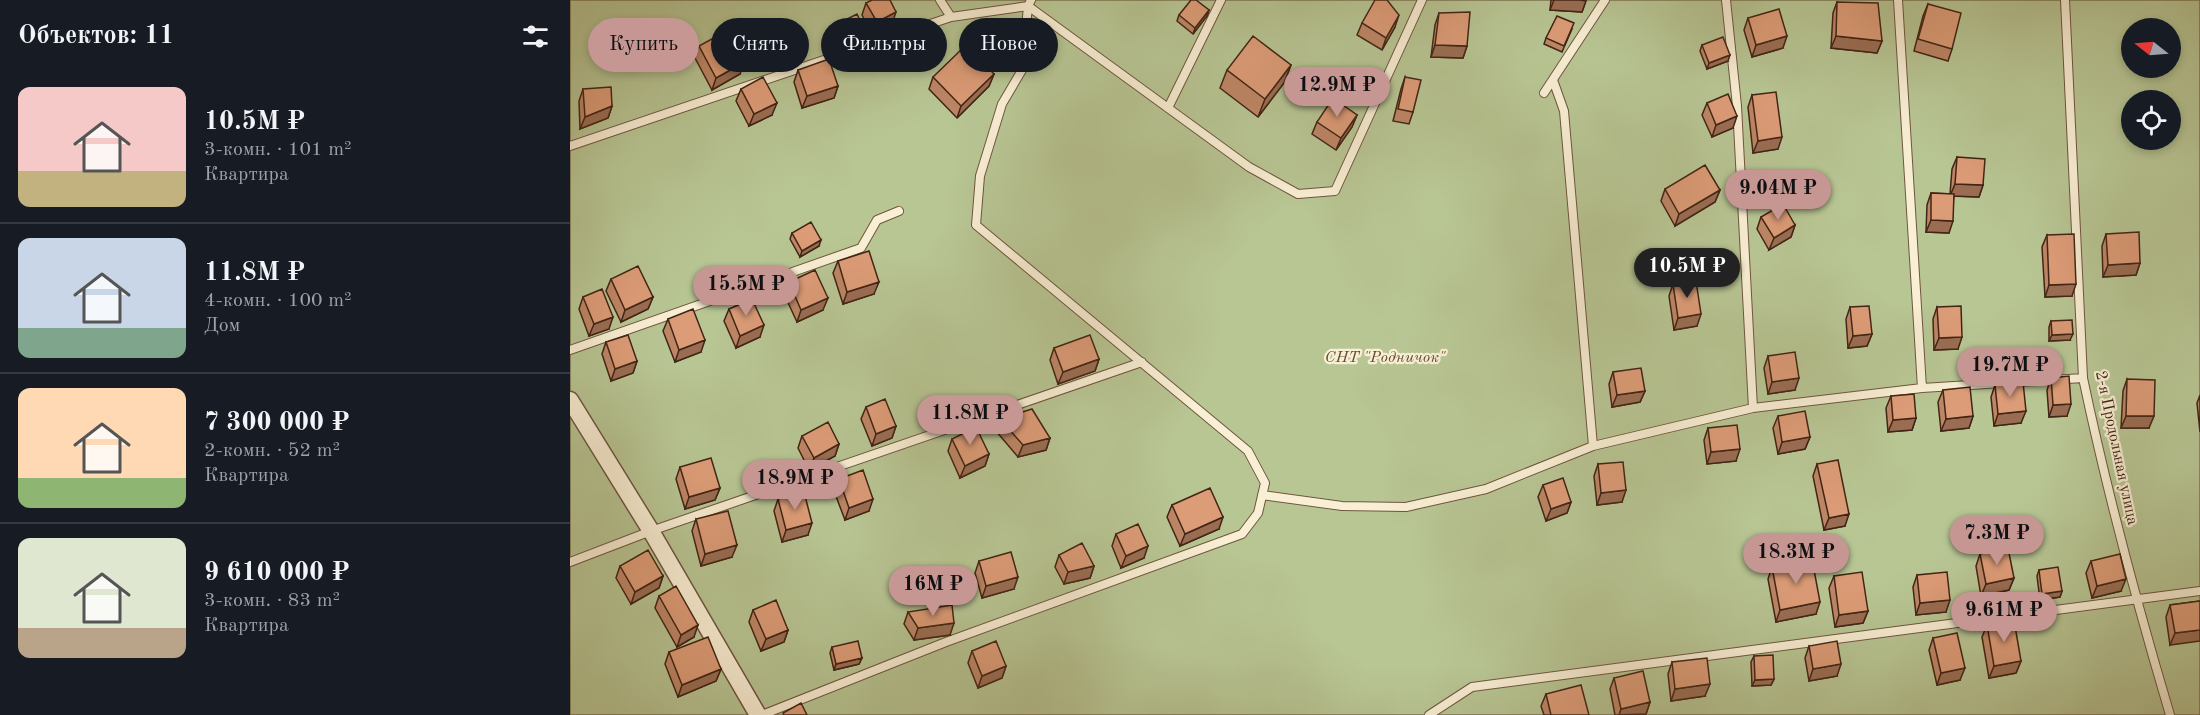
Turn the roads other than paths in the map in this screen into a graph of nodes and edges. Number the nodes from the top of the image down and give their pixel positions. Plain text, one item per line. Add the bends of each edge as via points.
1 (940, 0) edge
2 (1221, 0) edge
3 (1422, 0) edge
4 (1605, 0) edge
5 (1726, 0) edge
6 (1898, 0) edge
7 (2065, 0) edge
8 (1030, 3) edge
9 (951, 16) junction
10 (1552, 80) junction
11 (1544, 93) dead end
12 (1168, 108) junction
13 (570, 146) edge
14 (899, 211) dead end
15 (570, 350) edge
16 (1142, 362) junction
17 (2083, 378) junction
18 (1922, 388) junction
19 (570, 400) edge
20 (1753, 408) junction
21 (1593, 446) junction
22 (1262, 495) junction
23 (651, 531) junction
24 (570, 562) edge
25 (2200, 591) edge
26 (2135, 599) junction
27 (760, 715) edge
28 (1429, 715) edge
29 (2170, 715) edge

1 - 9 lane
2 - 12 lane
3 - 12 lane via 1335,191 1298,194 1249,167
4 - 10 lane
5 - 20 lane via 1737,106
6 - 18 lane
7 - 17 lane, 2-я Продольная улица
8 - 9 lane
8 - 12 lane
8 - 16 lane via 1022,70 1002,104 980,176 976,225
9 - 13 lane
10 - 11 lane
10 - 21 lane via 1564,111
14 - 15 lane via 877,220 861,248
16 - 22 lane via 1248,451 1265,483
16 - 23 lane
17 - 18 lane
17 - 26 lane, 2-я Продольная улица
18 - 20 lane
19 - 23 street
20 - 21 lane
21 - 22 lane via 1486,489 1406,507 1342,506
22 - 27 lane via 1258,513 1242,534
23 - 24 lane
23 - 27 street
25 - 26 lane
26 - 28 lane via 1472,687
26 - 29 lane, 2-я Продольная улица

